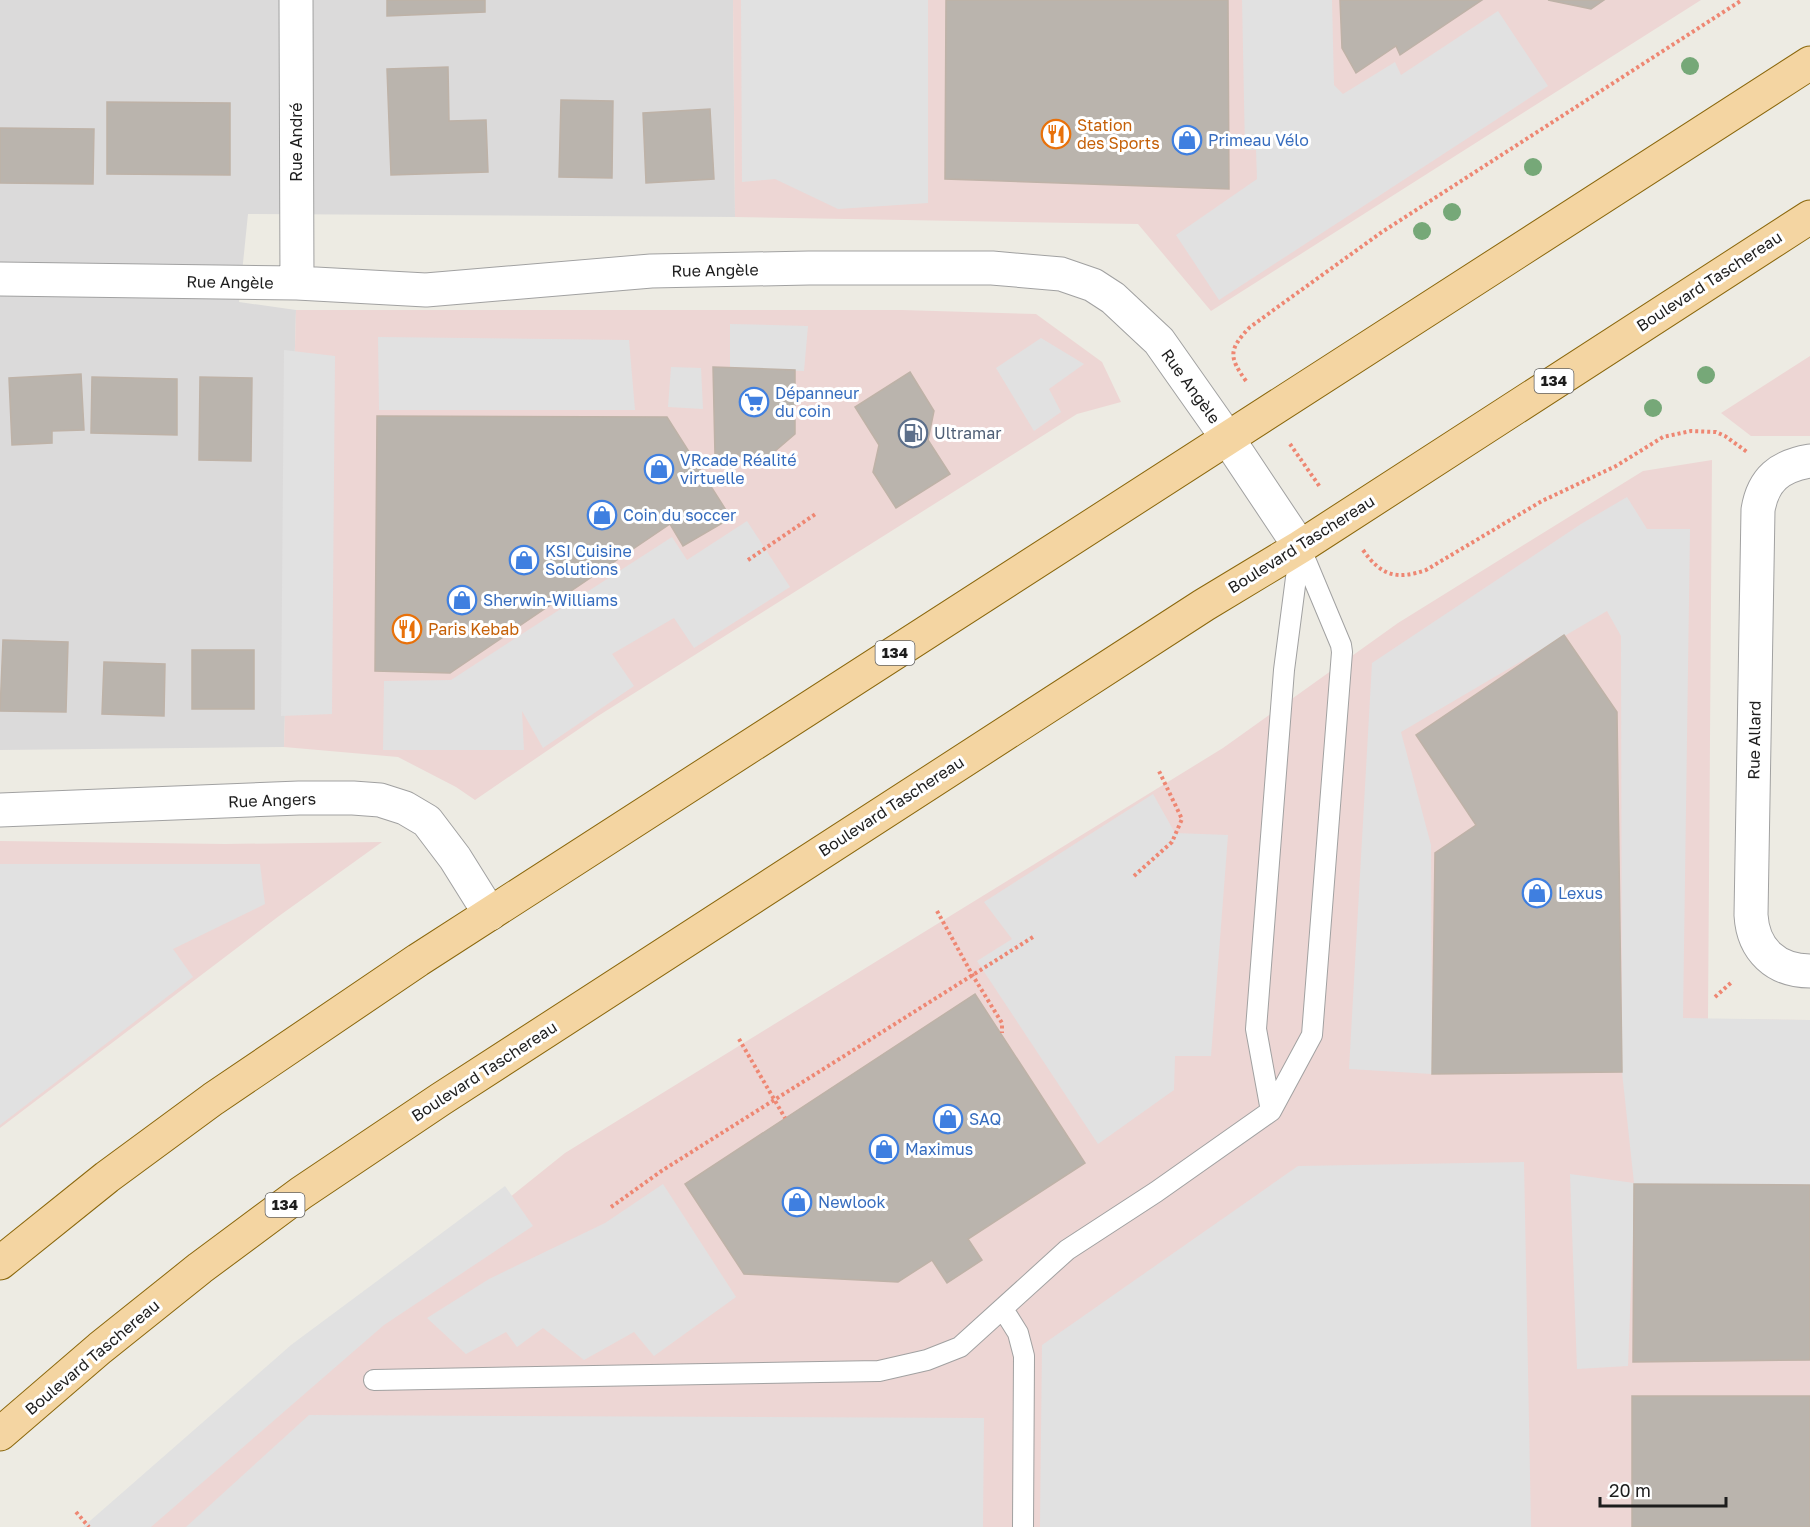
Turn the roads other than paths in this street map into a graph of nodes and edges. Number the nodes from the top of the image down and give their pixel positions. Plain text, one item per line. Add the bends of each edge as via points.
1 (296, 0) edge
2 (1810, 63) edge
3 (1810, 217) edge
4 (0, 279) edge
5 (297, 283) junction
6 (1228, 439) junction
7 (1810, 461) edge
8 (1300, 547) junction
9 (0, 810) edge
10 (490, 914) junction
11 (1810, 972) edge
12 (1271, 1111) junction
13 (0, 1263) edge
14 (1002, 1309) junction
15 (374, 1380) dead end
16 (0, 1434) edge
17 (1023, 1527) edge

1 - 5 street, Rue André
2 - 6 main road, 134
3 - 8 main road, Boulevard Taschereau / 134
4 - 5 street, Rue Angèle
5 - 6 street, Rue Angèle via 426,290 651,272 992,268 1049,272 1093,285 1124,306 1170,355
6 - 8 street, Rue Angèle
6 - 10 main road, 134
7 - 11 street, Rue Allard via 1789,466 1773,477 1762,492 1758,518 1751,926 1760,947 1775,962
8 - 12 lane via 1284,670 1256,1029
8 - 12 lane via 1341,652 1311,1035
8 - 16 main road, Boulevard Taschereau / 134 via 830,846 328,1175 191,1275
9 - 10 street, Rue Angers via 299,798 380,800 405,808 427,822
10 - 13 main road, 134 via 213,1099
12 - 14 lane via 1066,1250
14 - 15 lane via 960,1347 927,1360 879,1371
14 - 17 lane via 1018,1333 1024,1356

